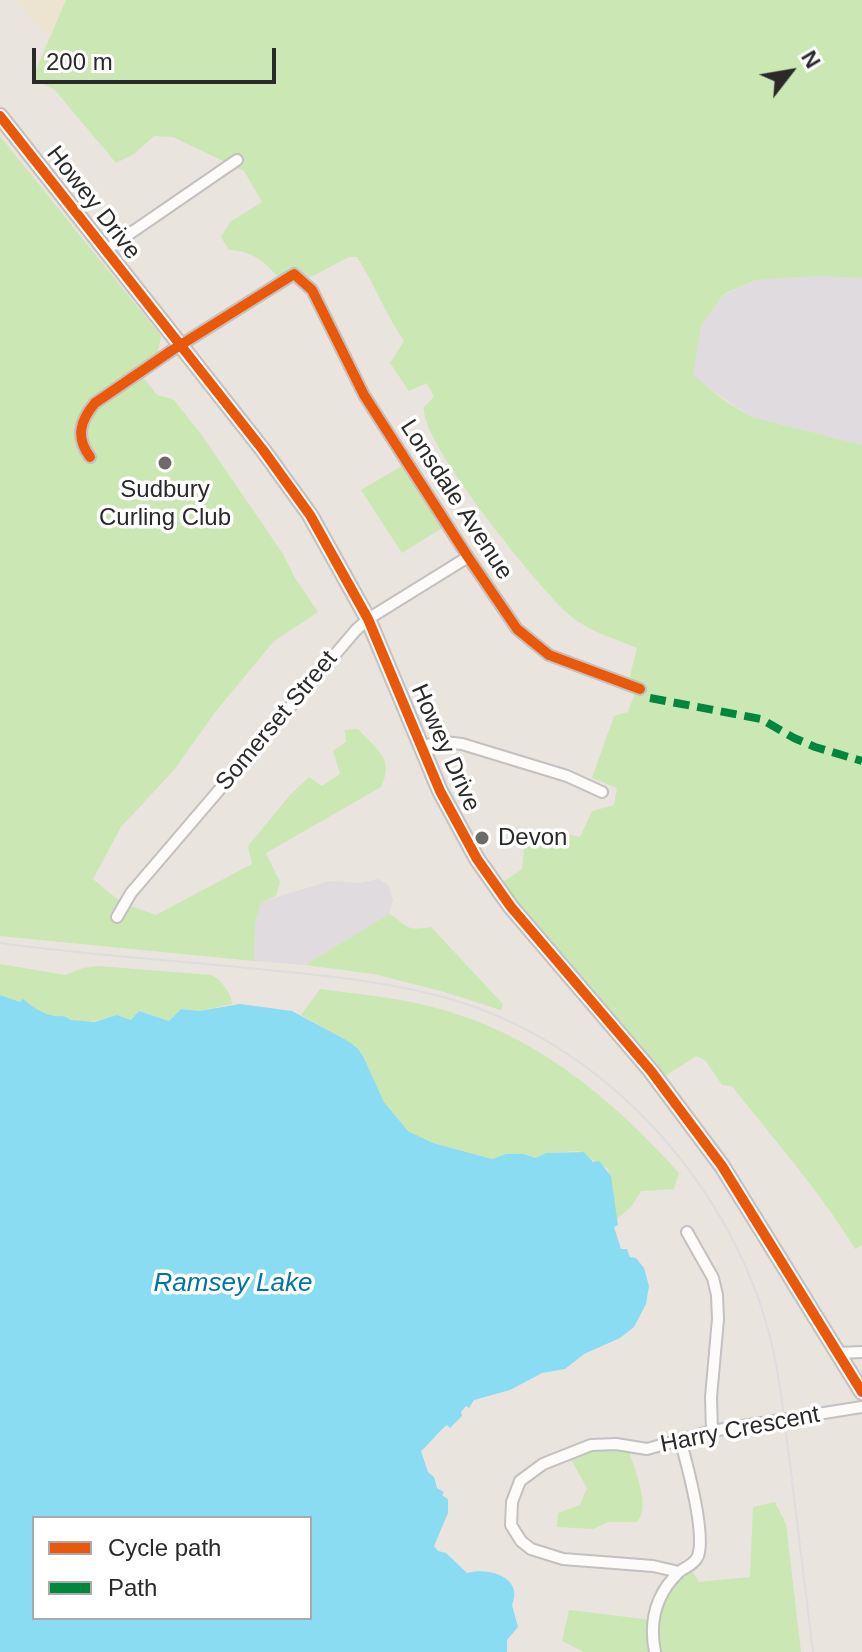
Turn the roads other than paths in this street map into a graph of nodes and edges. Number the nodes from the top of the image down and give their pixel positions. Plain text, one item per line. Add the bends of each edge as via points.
1 (0, 116) edge
2 (237, 160) dead end
3 (106, 250) junction
4 (181, 345) junction
5 (90, 457) dead end
6 (468, 557) junction
7 (368, 619) junction
8 (640, 689) dead end
9 (421, 746) junction
10 (602, 792) dead end
11 (117, 917) dead end
12 (687, 1232) dead end
13 (862, 1352) edge
14 (838, 1353) junction
15 (862, 1392) edge
16 (862, 1407) edge
17 (712, 1431) junction
18 (680, 1439) junction
19 (679, 1572) junction
20 (655, 1652) edge

1 - 3 main road, Howey Drive
2 - 3 street
3 - 4 main road, Howey Drive
4 - 5 street via 86,414 79,435
4 - 6 street, Lonsdale Avenue via 294,274 312,290 364,395
4 - 7 main road, Howey Drive via 310,515
6 - 7 street, Somerset Street
6 - 8 street, Lonsdale Avenue via 533,644 569,664
7 - 9 main road, Howey Drive
7 - 11 street, Somerset Street via 131,893
9 - 10 street via 462,744
9 - 14 main road, Howey Drive via 448,808 486,873 714,1155
12 - 17 street via 717,1295
13 - 14 street
14 - 15 main road, Howey Drive
16 - 17 street, Harry Crescent
17 - 18 street, Harry Crescent
18 - 19 street via 698,1520 699,1551
18 - 19 street, Harry Crescent via 647,1449 599,1443 568,1453 520,1481 511,1514 515,1534 542,1554
19 - 20 street via 654,1608

